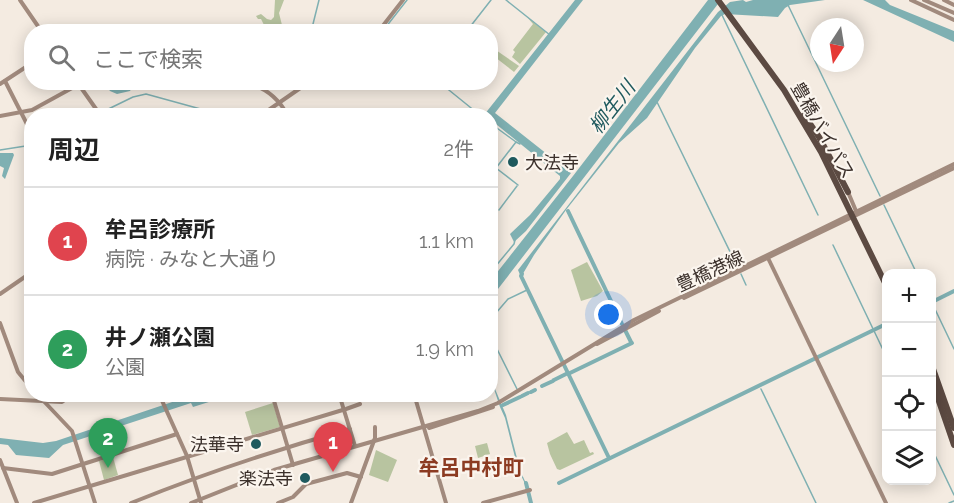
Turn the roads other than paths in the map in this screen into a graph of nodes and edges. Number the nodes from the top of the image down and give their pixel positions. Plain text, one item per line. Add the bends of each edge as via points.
1 (20, 0) edge
2 (403, 0) edge
3 (720, 0) edge
4 (911, 0) edge
5 (924, 0) edge
6 (944, 0) edge
7 (954, 4) edge
8 (954, 13) edge
9 (954, 20) edge
10 (36, 24) edge
11 (384, 24) edge
12 (24, 68) edge
13 (5, 81) junction
14 (0, 84) edge
15 (68, 90) edge
16 (84, 90) edge
17 (264, 90) edge
18 (297, 90) edge
19 (280, 102) junction
20 (36, 108) edge
21 (96, 108) edge
22 (271, 108) edge
23 (283, 108) edge
24 (24, 112) edge
25 (20, 113) junction
26 (804, 115) junction
27 (0, 116) edge
28 (24, 120) edge
29 (804, 123) junction
30 (954, 166) edge
31 (835, 175) junction
32 (848, 192) joint
33 (844, 202) joint
34 (857, 213) junction
35 (850, 216) junction
36 (866, 246) dead end
37 (768, 258) junction
38 (882, 270) edge
39 (882, 277) edge
40 (24, 278) edge
41 (0, 294) edge
42 (0, 323) edge
43 (564, 364) junction
44 (933, 377) edge
45 (936, 377) edge
46 (24, 379) edge
47 (936, 391) edge
48 (936, 396) edge
49 (0, 399) edge
50 (24, 401) edge
51 (43, 402) joint
52 (62, 402) edge
53 (163, 402) edge
54 (274, 402) edge
55 (342, 402) edge
56 (416, 402) edge
57 (360, 404) dead end
58 (344, 410) junction
59 (945, 415) junction
60 (375, 427) dead end
61 (282, 428) junction
62 (424, 428) junction
63 (954, 428) edge
64 (350, 429) junction
65 (954, 433) edge
66 (177, 434) junction
67 (374, 442) junction
68 (288, 446) junction
69 (355, 446) junction
70 (954, 446) edge
71 (187, 456) junction
72 (0, 460) edge
73 (83, 465) junction
74 (293, 465) junction
75 (2, 467) edge
76 (425, 470) dead end
77 (437, 471) junction
78 (361, 477) junction
79 (2, 478) edge
80 (194, 478) junction
81 (90, 486) junction
82 (528, 490) dead end
83 (199, 502) edge
84 (16, 503) edge
85 (34, 503) edge
86 (95, 503) edge
87 (131, 503) edge
88 (191, 503) edge
89 (278, 503) edge
90 (351, 503) edge
91 (446, 503) edge
92 (483, 503) edge
93 (886, 503) edge

1 - 10 street
2 - 11 street
3 - 26 highway, 豊橋バイパス, bridge
3 - 29 highway, 豊橋バイパス, bridge
4 - 9 street
5 - 8 street
6 - 7 street
12 - 13 street
13 - 14 street
13 - 25 street
15 - 20 street
16 - 21 street
17 - 19 street
18 - 19 street
19 - 22 street
19 - 23 street
24 - 25 street
25 - 27 street
25 - 28 street
26 - 31 highway via 819,137
26 - 38 highway, 豊橋バイパス, bridge
29 - 31 highway, bridge
29 - 39 highway, 豊橋バイパス, bridge
30 - 34 street, 豊橋港線
31 - 32 highway
31 - 33 highway
32 - 34 street
33 - 35 street
34 - 35 street, 豊橋港線
35 - 36 street
35 - 37 street, 豊橋港線
35 - 43 street, 豊橋港線 via 634,320
37 - 43 street, 豊橋港線 via 628,326
37 - 93 street
40 - 41 street
42 - 46 street
43 - 62 street, 豊橋港線 via 482,412
44 - 65 highway
45 - 63 highway
47 - 59 highway
48 - 59 highway
49 - 50 street
51 - 52 street
51 - 73 street via 73,433
53 - 66 street
54 - 61 street
55 - 58 street
56 - 62 street
57 - 58 street
58 - 61 street
58 - 64 street
59 - 70 highway
60 - 67 street
61 - 68 street
61 - 71 street
62 - 67 street, 豊橋港線
62 - 77 street
64 - 68 street
64 - 69 street
66 - 71 street
66 - 73 street
67 - 69 street
67 - 74 street
67 - 78 street
68 - 74 street
68 - 80 street
69 - 74 street
71 - 80 street
71 - 81 street
72 - 75 street
73 - 75 street via 52,474
73 - 81 street
74 - 83 street
75 - 79 street
75 - 84 street
76 - 77 street
77 - 91 street
78 - 89 street via 347,473 306,484 293,497
78 - 90 street
79 - 84 street
80 - 83 street
80 - 87 street
81 - 85 street
81 - 86 street
82 - 92 street
83 - 88 street

